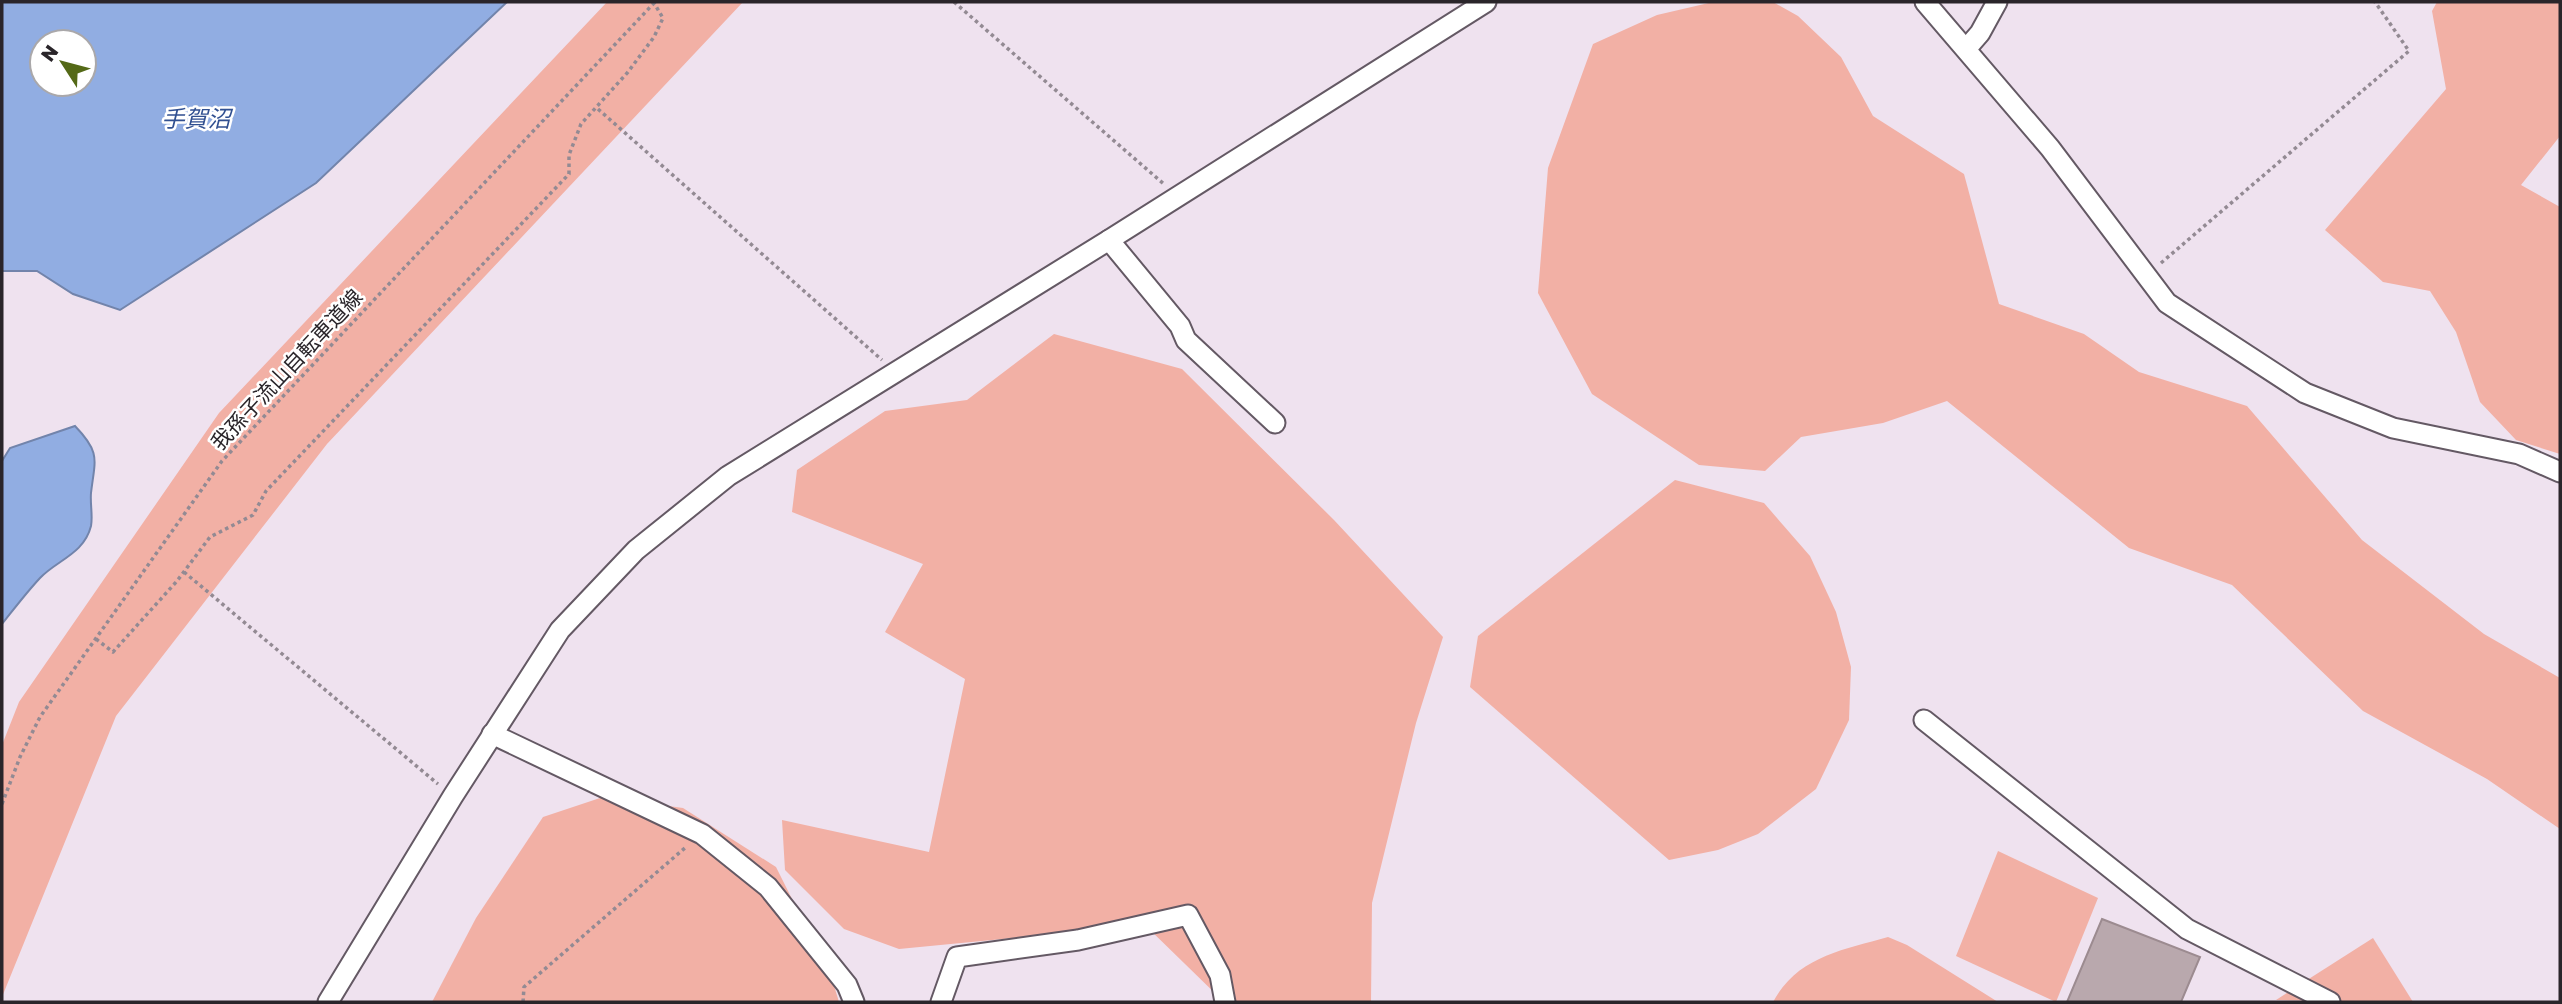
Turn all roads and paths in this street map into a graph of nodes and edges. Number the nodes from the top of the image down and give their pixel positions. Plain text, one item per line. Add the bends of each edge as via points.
1 (954, 2) edge
2 (1486, 2) edge
3 (1925, 2) edge
4 (1997, 2) edge
5 (2375, 2) edge
6 (654, 3) edge
7 (1967, 48) junction
8 (598, 109) junction
9 (1177, 195) junction
10 (1109, 240) junction
11 (2146, 276) junction
12 (894, 371) junction
13 (1275, 423) dead end
14 (2560, 472) edge
15 (184, 572) junction
16 (95, 639) junction
17 (1924, 720) dead end
18 (492, 734) junction
19 (453, 796) junction
20 (2, 804) edge
21 (702, 834) junction
22 (328, 1002) edge
23 (523, 1002) edge
24 (854, 1002) edge
25 (941, 1002) edge
26 (1225, 1002) edge
27 (2330, 1002) edge

1 - 9 path
2 - 9 street
3 - 7 street
4 - 7 street
5 - 11 path via 2409,51
6 - 8 path via 663,18 654,37
6 - 16 path, 我孫子流山自転車道線 via 222,461
7 - 11 street via 2050,148
8 - 12 path
8 - 15 path via 577,132 569,155 569,174 266,491 253,515 210,537
9 - 10 street
10 - 12 street
10 - 13 street via 1180,326 1186,340
11 - 14 street via 2167,303 2305,393 2393,428 2519,454
12 - 18 street via 728,476 636,550 561,630
15 - 16 path via 113,652
15 - 19 path
16 - 20 path, 我孫子流山自転車道線 via 40,718
17 - 27 street via 2187,929
18 - 19 street
18 - 21 street
19 - 22 street
21 - 23 path via 524,987
21 - 24 street via 768,887 847,985
25 - 26 street via 957,957 1078,940 1188,915 1220,975

